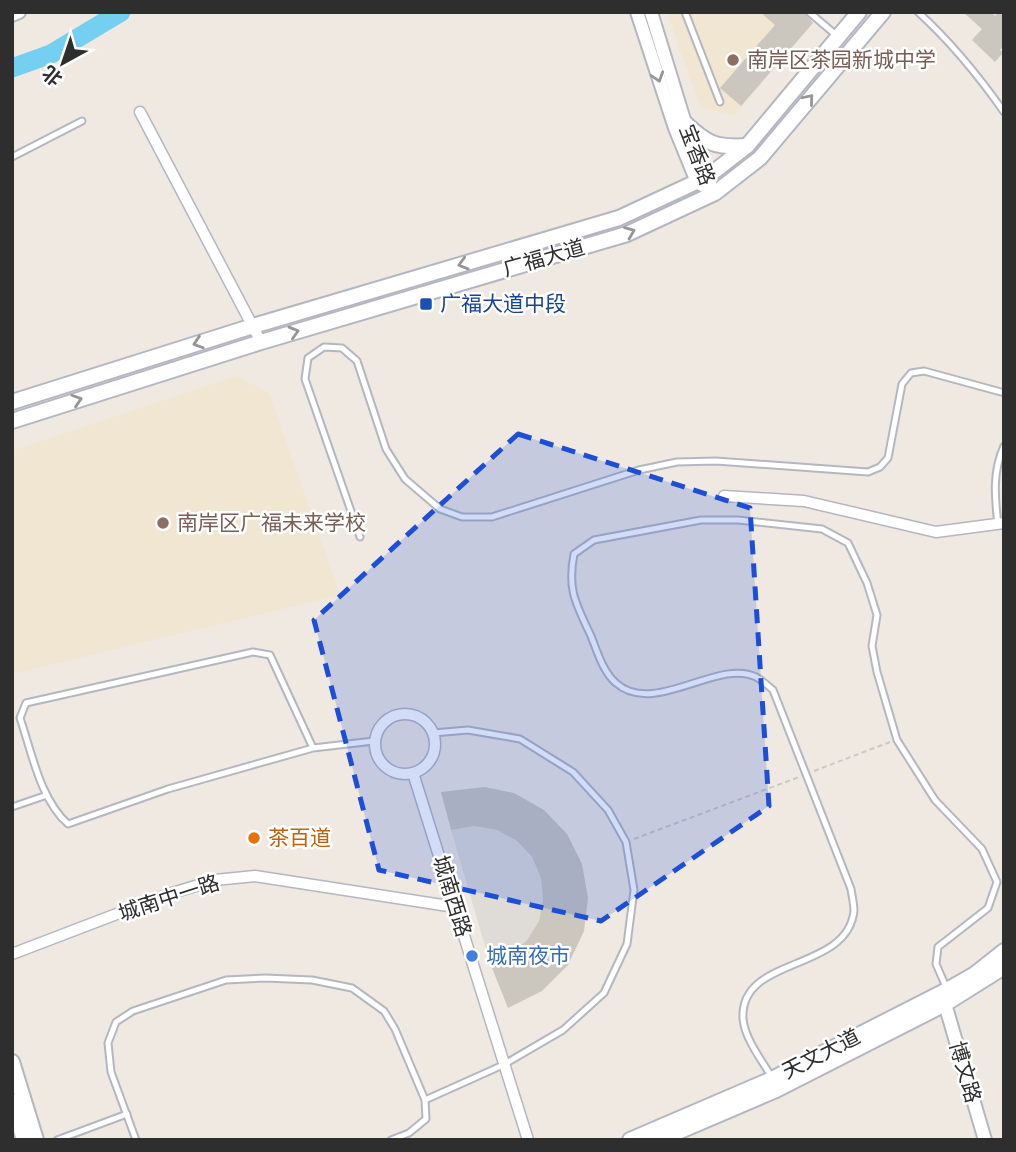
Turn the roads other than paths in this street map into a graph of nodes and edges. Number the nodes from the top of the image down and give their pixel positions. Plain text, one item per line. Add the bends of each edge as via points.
1 (19, 12) edge
2 (637, 12) edge
3 (651, 12) edge
4 (685, 12) edge
5 (809, 12) edge
6 (859, 12) edge
7 (883, 12) edge
8 (918, 12) edge
9 (12, 15) edge
10 (838, 38) junction
11 (720, 102) dead end
12 (140, 112) dead end
13 (1004, 112) edge
14 (82, 121) dead end
15 (685, 123) junction
16 (747, 146) junction
17 (12, 157) edge
18 (702, 179) junction
19 (715, 193) junction
20 (253, 326) junction
21 (261, 342) junction
22 (1002, 392) dead end
23 (12, 402) edge
24 (12, 421) edge
25 (1004, 446) edge
26 (724, 496) dead end
27 (1001, 524) edge
28 (360, 537) dead end
29 (433, 733) junction
30 (374, 741) junction
31 (313, 748) junction
32 (413, 773) junction
33 (47, 795) junction
34 (12, 807) edge
35 (455, 907) junction
36 (1004, 951) edge
37 (12, 954) edge
38 (1004, 967) edge
39 (946, 997) junction
40 (12, 1062) edge
41 (503, 1065) junction
42 (772, 1079) junction
43 (425, 1100) junction
44 (12, 1101) edge
45 (127, 1114) junction
46 (24, 1140) edge
47 (36, 1140) edge
48 (57, 1140) edge
49 (136, 1140) edge
50 (391, 1140) edge
51 (528, 1140) edge
52 (630, 1140) edge
53 (659, 1140) edge
54 (985, 1140) edge

1 - 9 street
2 -> 18 street, 宝香路 via 675,128
3 - 15 street, 宝香路
4 - 11 lane
5 - 10 lane
6 - 10 main road, 广福大道
19 -> 7 main road, 广福大道 via 760,158
8 - 13 lane via 977,73
10 - 16 main road, 广福大道
12 - 20 street
14 - 17 lane
15 - 16 main road via 712,145
15 - 18 street, 宝香路
16 - 18 main road, 广福大道
18 - 19 street, 宝香路
18 -> 20 main road, 广福大道 via 620,218
21 -> 19 main road, 广福大道 via 627,234
20 - 21 street
20 -> 23 main road, 广福大道
24 -> 21 main road, 广福大道
22 - 28 lane via 924,370 911,373 902,384 888,458 867,472 677,462 492,517 462,517 440,509 405,479 386,449 357,361 342,348 324,346 308,358 305,379
25 - 27 lane via 994,488
26 - 27 street via 804,501 936,532
29 - 30 street via 420,717 400,713 382,723
29 - 32 street via 434,753
29 - 41 lane via 468,730 520,739 573,772 608,810 626,842 635,890 627,944 604,993 563,1030
30 - 31 lane
30 - 32 street via 385,768
31 - 33 lane via 168,789 68,824
31 - 33 lane via 270,655 253,652 26,703 20,718
32 - 35 street, 城南西路
33 - 34 lane
35 - 37 street, 城南中一路 via 255,876 215,880
35 - 41 street, 城南西路
36 - 39 main road, 天文大道
38 - 39 main road, 天文大道
39 - 42 main road, 天文大道
39 - 42 lane via 936,964 938,947 988,908 997,882 982,849 935,800 898,740 877,672 873,646 877,615 848,543 822,529 738,520 701,520 594,540 574,554 570,575 573,597 616,683 637,694 661,692 732,673 755,676 773,690 851,889 854,911 845,933 826,950 760,980 746,996 743,1020
39 - 53 main road, 天文大道 via 776,1090
39 - 54 street, 博文路
40 - 47 main road
41 - 43 lane
41 - 51 street, 城南西路
42 - 52 main road, 天文大道
43 - 45 lane via 384,1012 352,988 265,978 226,981 133,1011 116,1022 108,1043 111,1072
43 - 50 lane via 426,1119
44 - 46 main road
45 - 48 lane
45 - 49 lane

